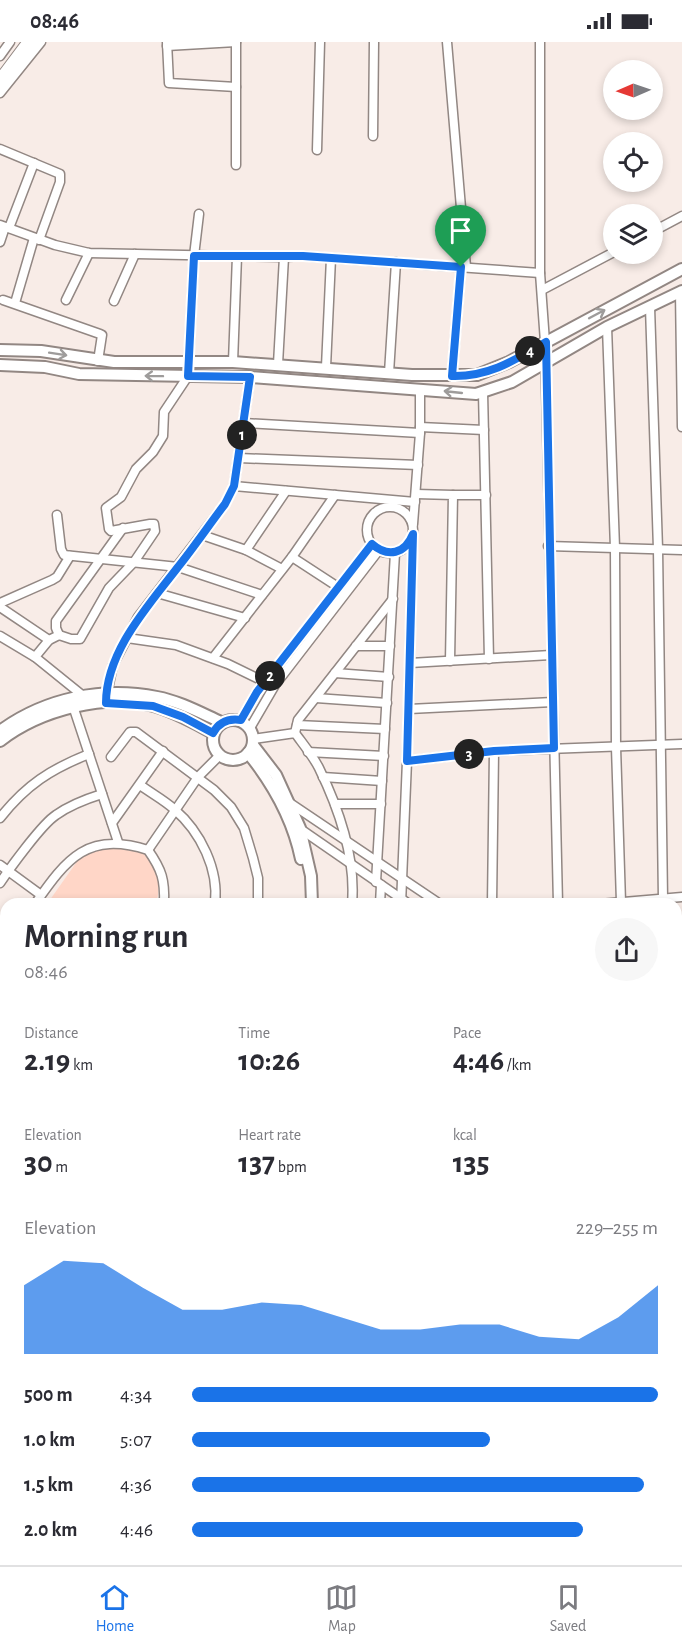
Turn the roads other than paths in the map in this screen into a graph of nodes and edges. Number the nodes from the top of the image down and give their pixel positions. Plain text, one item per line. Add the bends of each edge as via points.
1 (10, 42) edge
2 (19, 42) edge
3 (30, 42) edge
4 (41, 42) edge
5 (236, 42) edge
6 (320, 42) edge
7 (374, 42) edge
8 (447, 42) edge
9 (540, 42) edge
10 (167, 44) edge
11 (0, 56) edge
12 (0, 68) edge
13 (0, 82) edge
14 (236, 87) junction
15 (0, 93) edge
16 (373, 136) dead end
17 (0, 149) edge
18 (317, 150) dead end
19 (34, 163) junction
20 (236, 165) dead end
21 (199, 214) dead end
22 (682, 216) edge
23 (5, 226) edge
24 (663, 226) edge
25 (36, 239) junction
26 (0, 242) edge
27 (89, 253) junction
28 (135, 254) junction
29 (194, 256) junction
30 (237, 256) junction
31 (284, 257) junction
32 (331, 258) junction
33 (603, 258) edge
34 (396, 262) junction
35 (463, 267) junction
36 (682, 269) edge
37 (540, 273) junction
38 (542, 290) junction
39 (681, 292) edge
40 (66, 300) dead end
41 (114, 301) dead end
42 (1, 302) edge
43 (15, 303) junction
44 (650, 307) junction
45 (608, 327) junction
46 (681, 332) edge
47 (546, 342) junction
48 (0, 350) edge
49 (98, 361) junction
50 (187, 361) junction
51 (546, 361) junction
52 (233, 362) junction
53 (278, 364) junction
54 (0, 365) edge
55 (326, 367) junction
56 (682, 368) edge
57 (388, 372) junction
58 (188, 376) junction
59 (452, 376) junction
60 (250, 377) junction
61 (420, 390) junction
62 (483, 392) junction
63 (682, 408) edge
64 (244, 423) junction
65 (682, 427) edge
66 (420, 430) junction
67 (484, 430) junction
68 (238, 458) junction
69 (418, 465) junction
70 (234, 486) junction
71 (286, 490) junction
72 (335, 495) junction
73 (453, 495) junction
74 (486, 495) junction
75 (416, 498) junction
76 (57, 515) dead end
77 (413, 525) junction
78 (123, 528) junction
79 (413, 534) junction
80 (202, 535) junction
81 (372, 544) junction
82 (548, 546) junction
83 (615, 548) junction
84 (658, 549) junction
85 (246, 550) junction
86 (379, 550) junction
87 (682, 550) edge
88 (395, 553) junction
89 (70, 556) junction
90 (292, 557) junction
91 (102, 558) junction
92 (134, 562) junction
93 (178, 567) junction
94 (282, 569) junction
95 (338, 587) junction
96 (158, 593) junction
97 (262, 595) junction
98 (393, 598) junction
99 (0, 605) edge
100 (244, 618) junction
101 (59, 634) junction
102 (0, 636) edge
103 (127, 638) junction
104 (49, 640) junction
105 (356, 646) junction
106 (390, 646) junction
107 (551, 656) junction
108 (35, 657) junction
109 (213, 658) junction
110 (489, 659) junction
111 (450, 661) junction
112 (410, 663) junction
113 (335, 673) junction
114 (389, 677) junction
115 (265, 682) junction
116 (82, 695) junction
117 (106, 698) junction
118 (316, 698) junction
119 (72, 702) junction
120 (553, 702) junction
121 (387, 703) junction
122 (409, 709) junction
123 (241, 720) junction
124 (221, 722) junction
125 (296, 729) junction
126 (385, 729) junction
127 (0, 731) edge
128 (213, 733) junction
129 (0, 741) edge
130 (251, 741) junction
131 (682, 744) edge
132 (661, 745) junction
133 (616, 747) junction
134 (554, 748) junction
135 (494, 751) junction
136 (163, 752) junction
137 (308, 752) junction
138 (89, 754) junction
139 (220, 756) junction
140 (384, 756) junction
141 (111, 757) dead end
142 (407, 761) junction
143 (198, 777) junction
144 (323, 777) junction
145 (382, 781) junction
146 (140, 785) junction
147 (102, 794) junction
148 (277, 794) junction
149 (288, 802) junction
150 (335, 804) junction
151 (381, 804) junction
152 (175, 810) junction
153 (0, 818) edge
154 (288, 820) junction
155 (112, 823) junction
156 (300, 828) junction
157 (118, 842) junction
158 (346, 842) junction
159 (148, 850) junction
160 (377, 862) junction
161 (0, 865) edge
162 (350, 865) junction
163 (8, 871) junction
164 (401, 878) junction
165 (0, 884) edge
166 (379, 884) junction
167 (41, 895) junction
168 (682, 897) edge
169 (39, 898) edge
170 (164, 898) edge
171 (215, 898) edge
172 (258, 898) edge
173 (305, 898) edge
174 (312, 898) edge
175 (352, 898) edge
176 (380, 898) edge
177 (397, 898) edge
178 (403, 898) edge
179 (431, 898) edge
180 (492, 898) edge
181 (558, 898) edge
182 (621, 898) edge
183 (663, 898) joint

1 - 11 street
2 - 12 highway
3 - 13 highway
4 - 15 street
5 - 10 street
5 - 14 street
6 - 18 street
7 - 16 street
8 - 35 street
9 - 37 street
10 - 14 street via 169,83
14 - 20 street
17 - 19 street
19 - 23 street
19 - 25 street via 61,177
21 - 29 street
22 - 24 street
23 - 25 street
23 - 26 street
25 - 27 street
25 - 43 street
27 - 28 street
27 - 40 street
28 - 29 street
28 - 41 street
29 - 30 street
29 - 50 street
30 - 31 street
30 - 52 street
31 - 32 street
31 - 53 street
32 - 34 street
32 - 55 street
33 - 38 street
34 - 35 street
34 - 57 street
35 - 37 street
35 - 59 street
47 -> 36 street
37 - 38 street
38 - 47 street
39 - 44 street
39 - 46 street
42 - 43 street
43 - 49 street via 102,335
44 - 45 street
44 - 84 street
45 - 51 street
45 - 83 street
46 - 56 street
47 - 51 street
47 - 59 street via 489,371
48 -> 49 street via 41,351
49 - 50 street
50 - 52 street
50 - 58 street
51 - 62 street via 512,382
51 - 82 street
52 - 53 street
53 - 55 street
58 -> 54 street via 79,374 45,367
55 - 57 street
56 - 63 street
57 - 59 street
58 - 60 street
58 - 78 street via 164,412 163,436 136,469 121,497 106,508 109,529
60 - 61 street
60 - 64 street
62 -> 61 street
61 - 66 street
62 - 67 street
63 - 65 street
64 - 66 street
64 - 68 street
66 - 67 street
66 - 69 street
67 - 74 street
68 - 69 street
68 - 70 street
69 - 75 street
70 - 71 street
70 - 80 street
71 - 72 street
71 - 85 street
72 - 75 street
72 - 90 street
73 - 74 street
73 - 75 street
73 - 111 street
74 - 110 street
75 - 77 street
76 - 89 street via 61,549
77 - 79 street
77 - 81 street via 410,516 394,506 376,511 367,526
78 - 91 street
78 - 92 street via 150,524 155,527
79 - 88 street via 410,543
79 - 112 street
80 - 85 street
80 - 93 street
81 - 86 street
81 - 95 street
82 - 83 street
82 - 107 street
83 - 84 street
83 - 133 street
84 - 87 street
84 - 132 street
85 - 94 street
86 - 88 street
86 - 130 street via 275,685
88 - 98 street
89 - 91 street
89 - 99 street via 57,577
90 - 94 street
90 - 95 street
91 - 92 street
91 - 101 street via 56,621
92 - 93 street
92 - 101 street via 109,588 80,639
93 - 96 street
93 - 97 street
94 - 97 street
95 - 115 street
96 - 100 street
96 - 103 street via 138,616
97 - 100 street
98 - 105 street
98 - 106 street
99 - 104 street
100 - 109 street
101 - 104 street
102 - 108 street
103 - 109 street via 176,645
103 - 117 street via 113,665
104 - 108 street
105 - 106 street
105 - 113 street
106 - 114 street
107 - 110 street
107 - 120 street
108 - 116 street
109 - 115 street
110 - 111 street
111 - 112 street
112 - 122 street
113 - 114 street
113 - 118 street
114 - 121 street
115 - 123 street
116 - 117 street
116 - 119 street
117 - 119 street
117 - 124 street via 158,697
117 - 128 street via 153,706
118 - 121 street
118 - 125 street via 298,720
119 - 127 street via 31,711
119 - 129 street via 32,720
119 - 138 street
120 - 122 street
120 - 134 street
121 - 126 street
122 - 142 street
123 - 124 street
123 - 130 street
124 - 128 street
125 - 126 street
125 - 130 street
125 - 137 street
126 - 140 street
128 - 139 street via 212,741
130 - 139 street via 243,757 231,760
130 - 148 street via 262,771
130 - 149 street via 276,775
131 - 132 street
132 - 133 street
132 - 183 street
133 - 134 street
133 - 182 street
134 - 135 street
134 - 181 street
135 - 142 street
135 - 180 street
136 - 141 street via 136,732 129,732
136 - 143 street
136 - 146 street
137 - 140 street
137 - 144 street
138 - 147 street
138 - 153 street via 35,782
139 - 143 street
140 - 145 street
142 - 164 street
143 - 152 street
143 - 172 street via 231,807 244,828 258,878
144 - 145 street
144 - 150 street
145 - 151 street
146 - 152 street
146 - 155 street
147 - 155 street
147 - 163 street via 54,816
148 - 149 street
148 - 154 street
149 - 156 street
149 - 158 street
150 - 151 street
150 - 158 street
151 - 160 street
152 - 159 street
152 - 171 street via 211,862
154 - 156 street
154 - 173 street via 299,850
155 - 157 street
156 - 162 street
156 - 174 street
157 - 159 street
157 - 167 street via 77,853
158 - 160 street
158 - 162 street
159 - 170 street via 165,883
160 - 164 street
160 - 166 street
161 - 163 street
162 - 166 street
162 - 175 street
163 - 165 street
163 - 167 street
164 - 178 street
164 - 179 street
166 - 176 street
166 - 177 street
167 - 169 street
168 - 183 street

